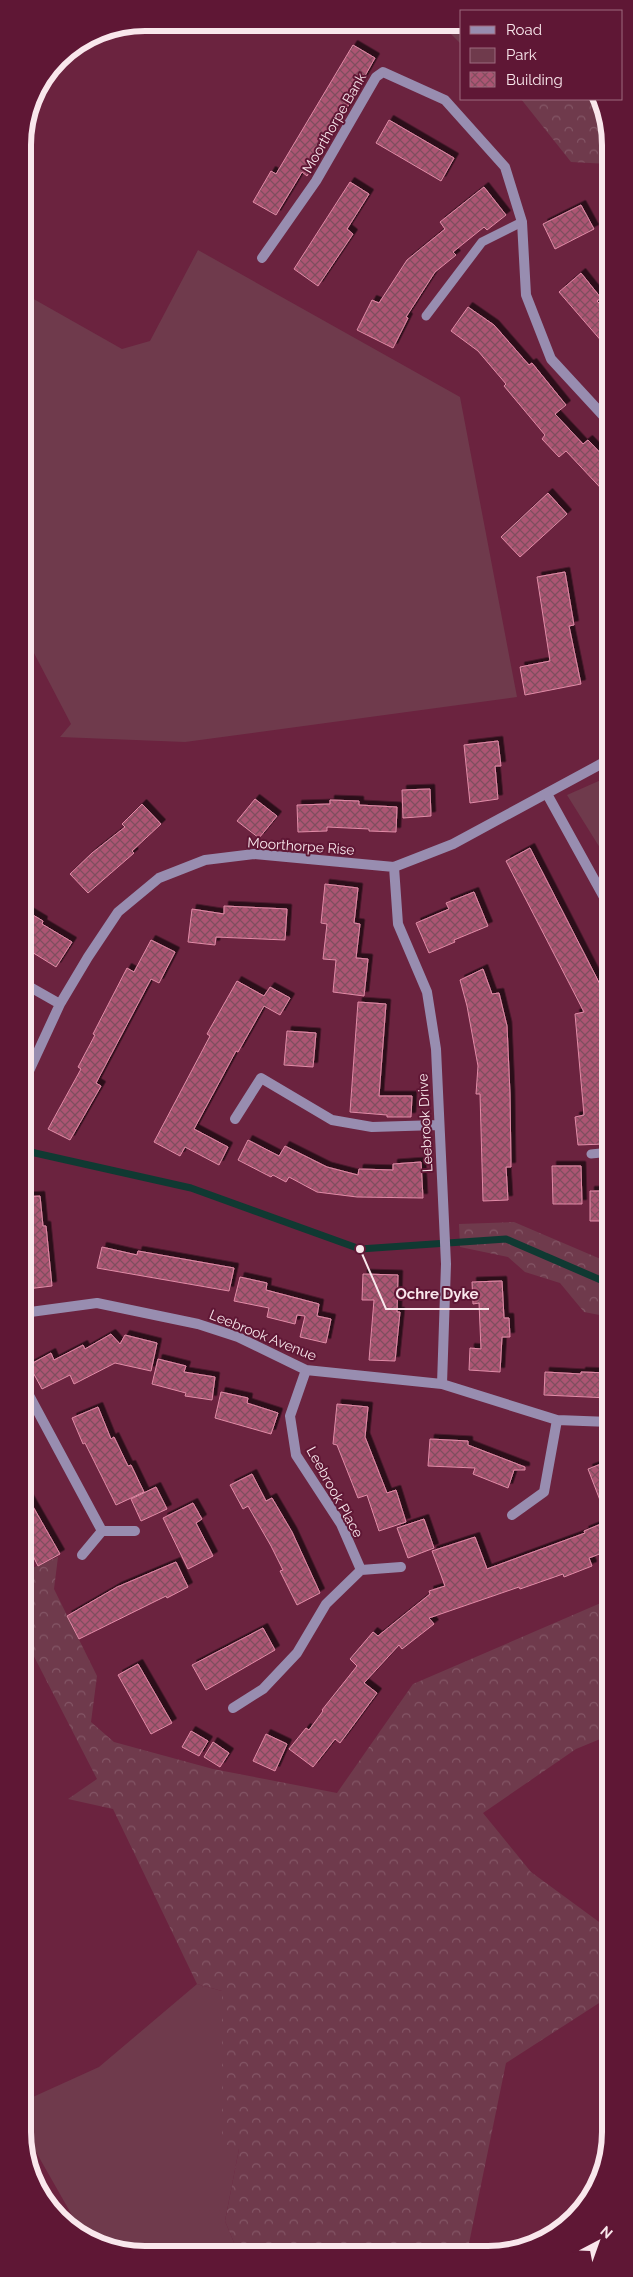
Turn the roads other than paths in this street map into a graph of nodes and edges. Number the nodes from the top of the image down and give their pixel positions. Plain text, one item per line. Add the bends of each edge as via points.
1 (522, 222) junction
2 (262, 258) dead end
3 (426, 316) dead end
4 (602, 414) edge
5 (602, 763) edge
6 (547, 794) junction
7 (394, 868) junction
8 (602, 894) edge
9 (31, 988) edge
10 (60, 1004) junction
11 (31, 1067) edge
12 (235, 1119) dead end
13 (438, 1125) junction
14 (602, 1153) edge
15 (592, 1154) dead end
16 (31, 1313) edge
17 (306, 1370) junction
18 (442, 1384) junction
19 (31, 1399) edge
20 (557, 1420) junction
21 (602, 1422) edge
22 (512, 1515) dead end
23 (135, 1531) dead end
24 (102, 1532) junction
25 (82, 1555) dead end
26 (401, 1567) dead end
27 (361, 1570) junction
28 (233, 1708) dead end

1 - 2 street, Moorthorpe Bank via 505,167 445,100 383,72 376,77 316,181
1 - 3 lane via 482,242
1 - 4 street, Moorthorpe Bank via 526,295 551,359
5 - 6 street, Moorthorpe Rise
6 - 7 street, Moorthorpe Rise via 453,844
6 - 8 street
7 - 10 street, Moorthorpe Rise via 254,854 205,860 181,869 159,878 118,912
7 - 13 street, Leebrook Drive via 398,924 427,992 436,1048
9 - 10 street
10 - 11 street, Moorthorpe Rise
12 - 13 street via 261,1078 332,1120 372,1127
13 - 18 street, Leebrook Drive via 446,1264
14 - 15 lane
16 - 17 street, Leebrook Avenue via 97,1303 198,1324 238,1337
17 - 18 street, Leebrook Avenue
17 - 27 street, Leebrook Place via 290,1416 296,1454 341,1524
18 - 20 street, Leebrook Avenue
19 - 24 street
20 - 21 street, Leebrook Avenue
20 - 22 street via 544,1492
23 - 24 street
24 - 25 street
26 - 27 street
27 - 28 street via 326,1604 297,1653 263,1689

